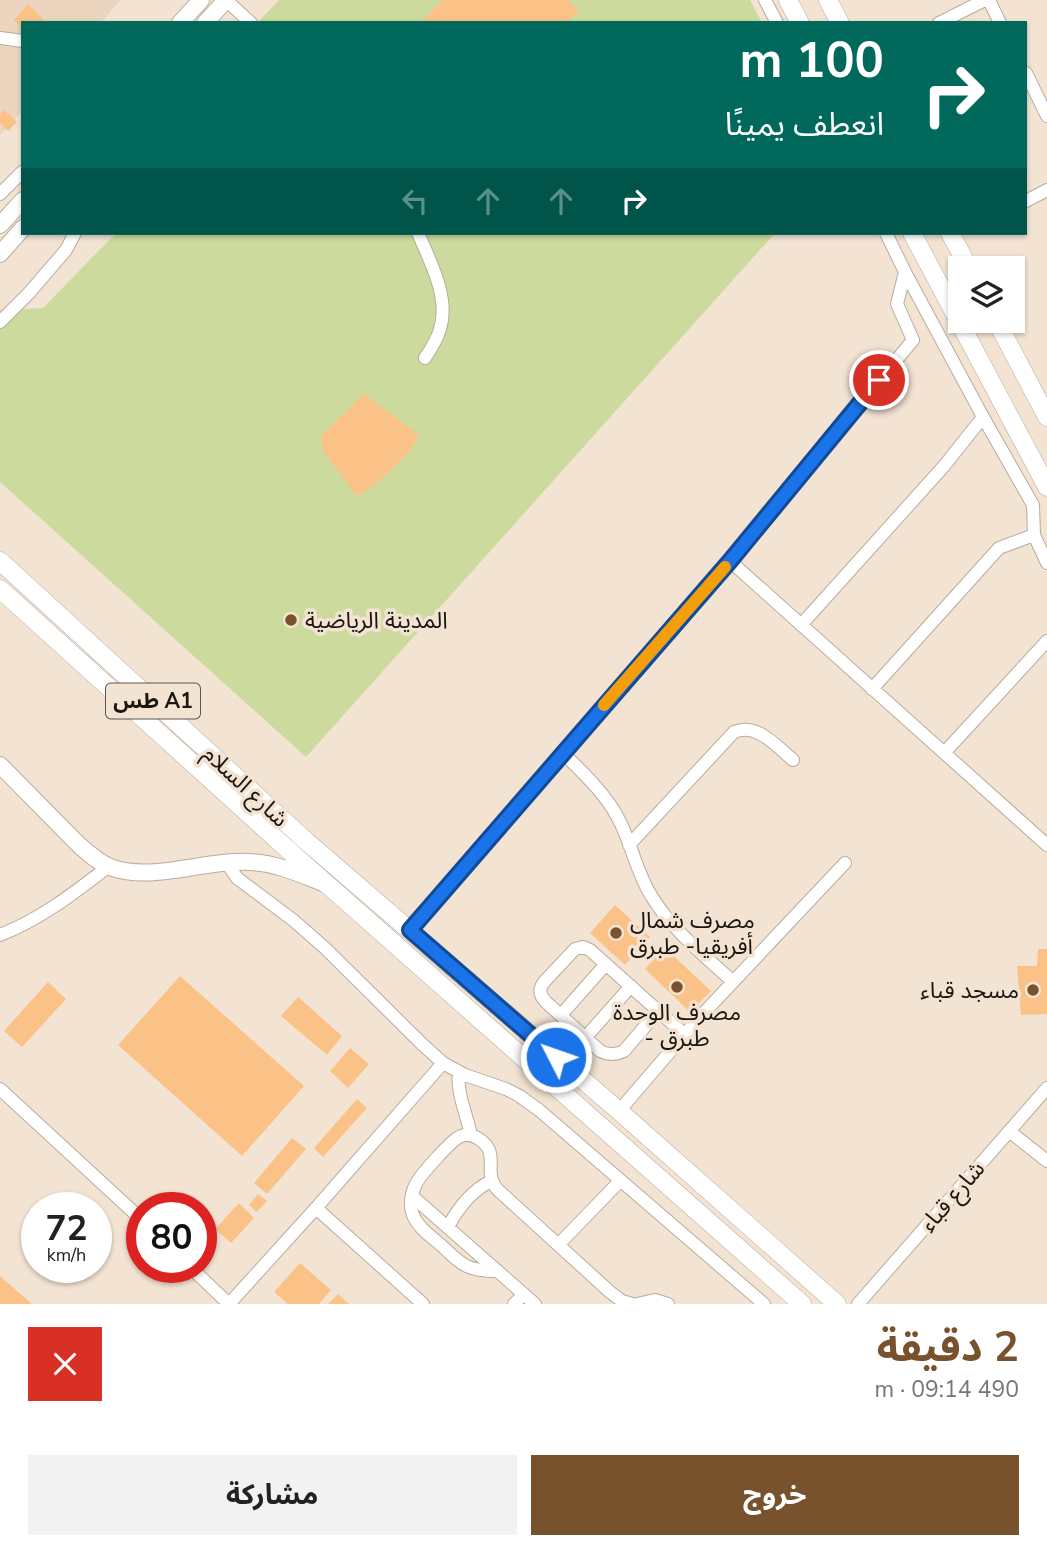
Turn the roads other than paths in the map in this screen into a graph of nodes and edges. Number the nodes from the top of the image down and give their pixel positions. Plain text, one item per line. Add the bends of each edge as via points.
1 (226, 0) edge
2 (765, 0) edge
3 (788, 0) edge
4 (828, 0) edge
5 (987, 0) edge
6 (198, 4) edge
7 (182, 21) edge
8 (204, 21) edge
9 (207, 21) edge
10 (249, 21) edge
11 (776, 21) edge
12 (799, 21) edge
13 (839, 21) edge
14 (943, 21) edge
15 (999, 21) edge
16 (0, 38) edge
17 (21, 41) edge
18 (1027, 75) edge
19 (1047, 116) edge
20 (21, 173) edge
21 (1047, 190) edge
22 (1, 193) edge
23 (1027, 200) edge
24 (20, 203) edge
25 (0, 225) edge
26 (21, 230) edge
27 (74, 235) edge
28 (419, 235) edge
29 (887, 235) edge
30 (913, 235) edge
31 (955, 235) edge
32 (0, 254) edge
33 (964, 256) edge
34 (905, 272) junction
35 (0, 322) edge
36 (1003, 333) edge
37 (425, 358) dead end
38 (983, 417) junction
39 (1047, 417) edge
40 (1047, 488) edge
41 (1034, 535) junction
42 (0, 561) edge
43 (730, 561) junction
44 (1047, 563) edge
45 (0, 590) edge
46 (801, 625) junction
47 (1047, 641) edge
48 (872, 689) junction
49 (563, 753) junction
50 (944, 753) junction
51 (793, 760) dead end
52 (1, 767) edge
53 (629, 845) junction
54 (1047, 845) edge
55 (226, 862) junction
56 (845, 863) dead end
57 (109, 866) junction
58 (326, 884) junction
59 (410, 930) junction
60 (0, 935) edge
61 (606, 964) junction
62 (733, 982) junction
63 (631, 986) junction
64 (659, 1010) junction
65 (561, 1016) junction
66 (684, 1034) junction
67 (585, 1038) junction
68 (443, 1063) junction
69 (459, 1072) junction
70 (1047, 1088) edge
71 (0, 1089) edge
72 (619, 1111) junction
73 (1009, 1131) junction
74 (471, 1135) junction
75 (1047, 1161) edge
76 (491, 1181) junction
77 (620, 1181) junction
78 (412, 1196) junction
79 (126, 1205) edge
80 (316, 1208) junction
81 (447, 1227) junction
82 (559, 1244) junction
83 (498, 1271) junction
84 (207, 1283) edge
85 (524, 1294) junction
86 (229, 1304) edge
87 (423, 1304) edge
88 (514, 1304) edge
89 (535, 1304) edge
90 (635, 1304) edge
91 (642, 1304) edge
92 (668, 1304) edge
93 (764, 1304) edge
94 (803, 1304) edge
95 (837, 1304) edge
96 (858, 1304) edge

1 - 9 main road
1 - 10 street
2 - 11 street
3 - 12 highway
4 - 13 highway
5 - 14 street
5 - 15 street
6 - 7 main road
6 - 8 street
16 - 17 street
18 - 19 street
20 - 22 street
21 - 23 street
22 - 24 street
24 - 25 main road
26 - 32 main road
27 - 35 street via 66,250
28 - 37 street via 442,298 441,327
29 - 34 street
30 - 40 highway
31 - 33 highway
34 - 38 street
34 - 43 street via 897,304 913,340
36 - 39 highway
38 - 41 street via 1033,505
38 - 46 street
41 - 44 street
41 - 48 street via 999,548
42 - 59 highway, شارع السلام / طس A1
43 - 46 street
43 - 49 street
45 - 58 highway, شارع السلام / طس A1
46 - 48 street
47 - 50 street
48 - 50 street
49 - 53 street via 600,790
49 - 59 street
50 - 54 street
51 - 53 street via 754,730 734,732
52 - 57 main road via 79,845
53 - 62 street via 660,909
55 - 57 main road via 150,873
55 - 58 main road via 272,865
55 - 68 street via 237,878 309,933
56 - 62 street
57 - 60 street via 55,907
58 - 94 highway, طس A1
59 - 72 highway, طس A1
61 - 63 street
61 - 65 street
61 - 65 street via 588,949 578,948 544,982 541,996
62 - 66 street
63 - 64 street
63 - 67 street
64 - 66 street
64 - 67 street via 628,1047 614,1055
65 - 67 street
66 - 72 street
68 - 69 street
68 - 80 street
69 - 74 street
69 - 77 street via 529,1102
70 - 73 street, شارع قباء
71 - 79 street
72 - 95 highway, طس A1
73 - 75 street
73 - 96 street, شارع قباء
74 - 76 street via 490,1149
74 - 78 street via 454,1140 420,1177
76 - 81 street via 466,1200
76 - 82 street
77 - 82 street
77 - 93 street
78 - 81 street
78 - 83 street via 418,1224 458,1261 470,1269
80 - 86 street
80 - 87 street
81 - 83 street
82 - 90 street via 610,1292
83 - 85 street
84 - 86 street
85 - 88 street
85 - 89 street
90 - 91 street
91 - 92 street via 655,1300

